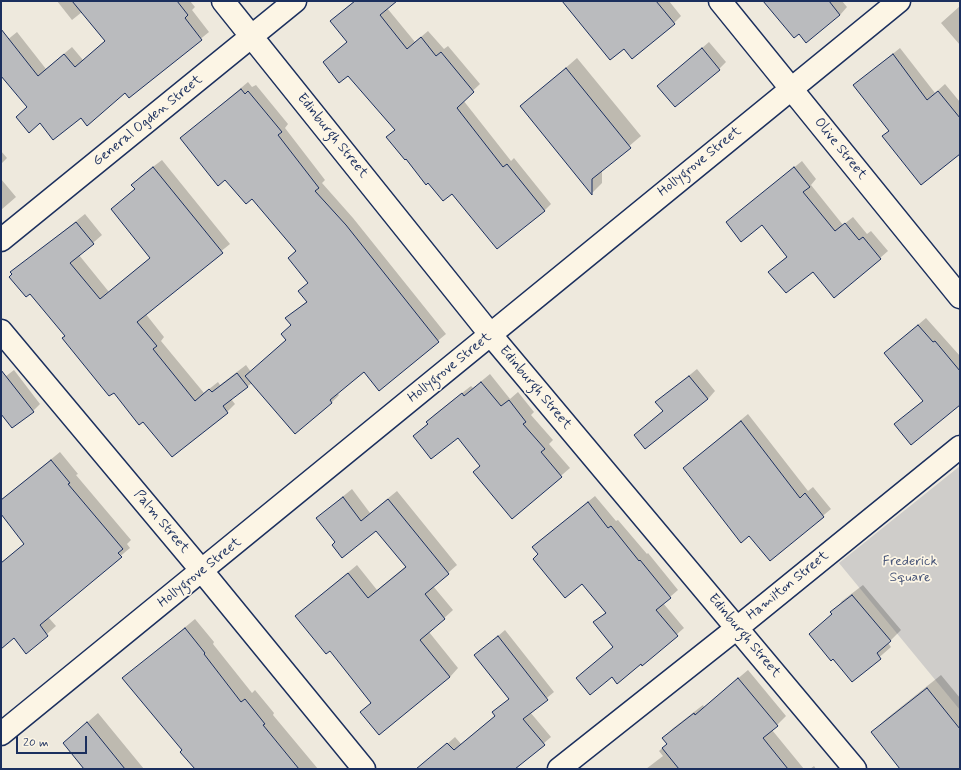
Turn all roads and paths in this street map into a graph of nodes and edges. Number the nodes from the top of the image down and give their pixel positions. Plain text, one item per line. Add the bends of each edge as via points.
1 (223, 1) edge
2 (295, 1) edge
3 (720, 1) edge
4 (898, 1) edge
5 (252, 36) junction
6 (790, 88) junction
7 (1, 240) edge
8 (960, 298) edge
9 (1, 331) edge
10 (490, 334) junction
11 (960, 447) edge
12 (202, 572) junction
13 (737, 628) junction
14 (1, 734) edge
15 (364, 769) edge
16 (559, 769) edge
17 (856, 769) edge

1 - 5 street, Edinburgh Street
2 - 5 street, General Ogden Street
3 - 6 street, Olive Street
4 - 6 street, Hollygrove Street
5 - 7 street, General Ogden Street
5 - 10 street, Edinburgh Street
6 - 8 street, Olive Street
6 - 10 street, Hollygrove Street
9 - 12 street, Palm Street
10 - 12 street, Hollygrove Street
10 - 13 street, Edinburgh Street
11 - 13 street, Hamilton Street
12 - 14 street, Hollygrove Street
12 - 15 street, Palm Street
13 - 16 street, Hamilton Street
13 - 17 street, Edinburgh Street

